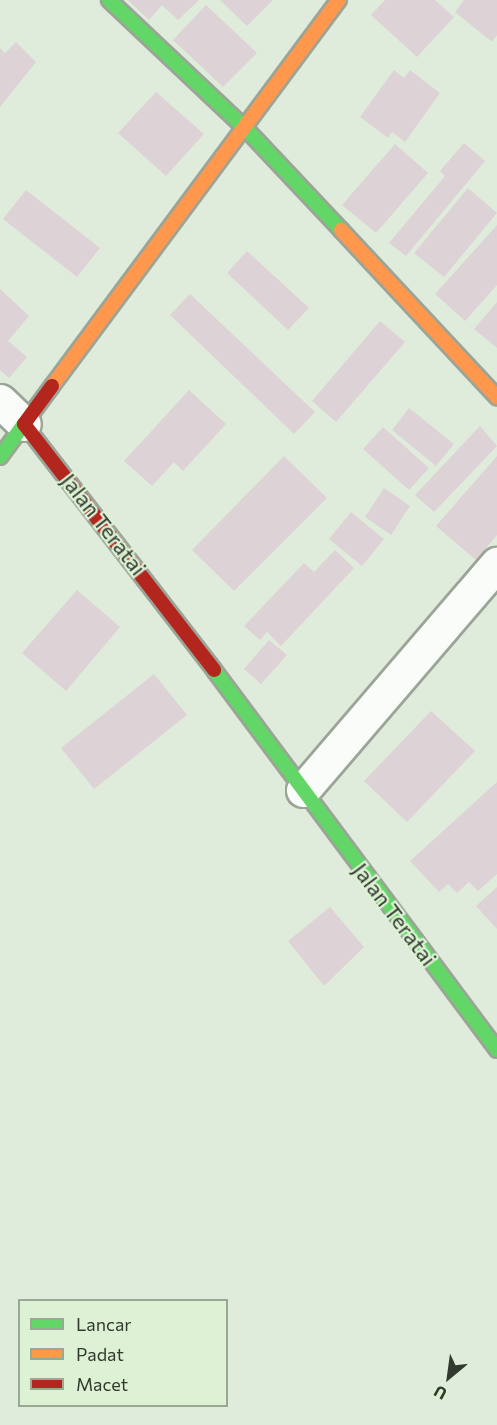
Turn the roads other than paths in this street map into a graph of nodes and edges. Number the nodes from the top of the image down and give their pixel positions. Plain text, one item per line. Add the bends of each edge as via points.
1 (109, 0) edge
2 (339, 0) edge
3 (245, 128) junction
4 (497, 397) edge
5 (0, 401) edge
6 (24, 424) junction
7 (0, 457) edge
8 (497, 564) edge
9 (303, 790) junction
10 (497, 1050) edge

1 - 3 street
2 - 3 street
3 - 4 street
3 - 6 street
5 - 6 street
6 - 7 street
6 - 9 street, Jalan Teratai via 128,554
8 - 9 street
9 - 10 street, Jalan Teratai

